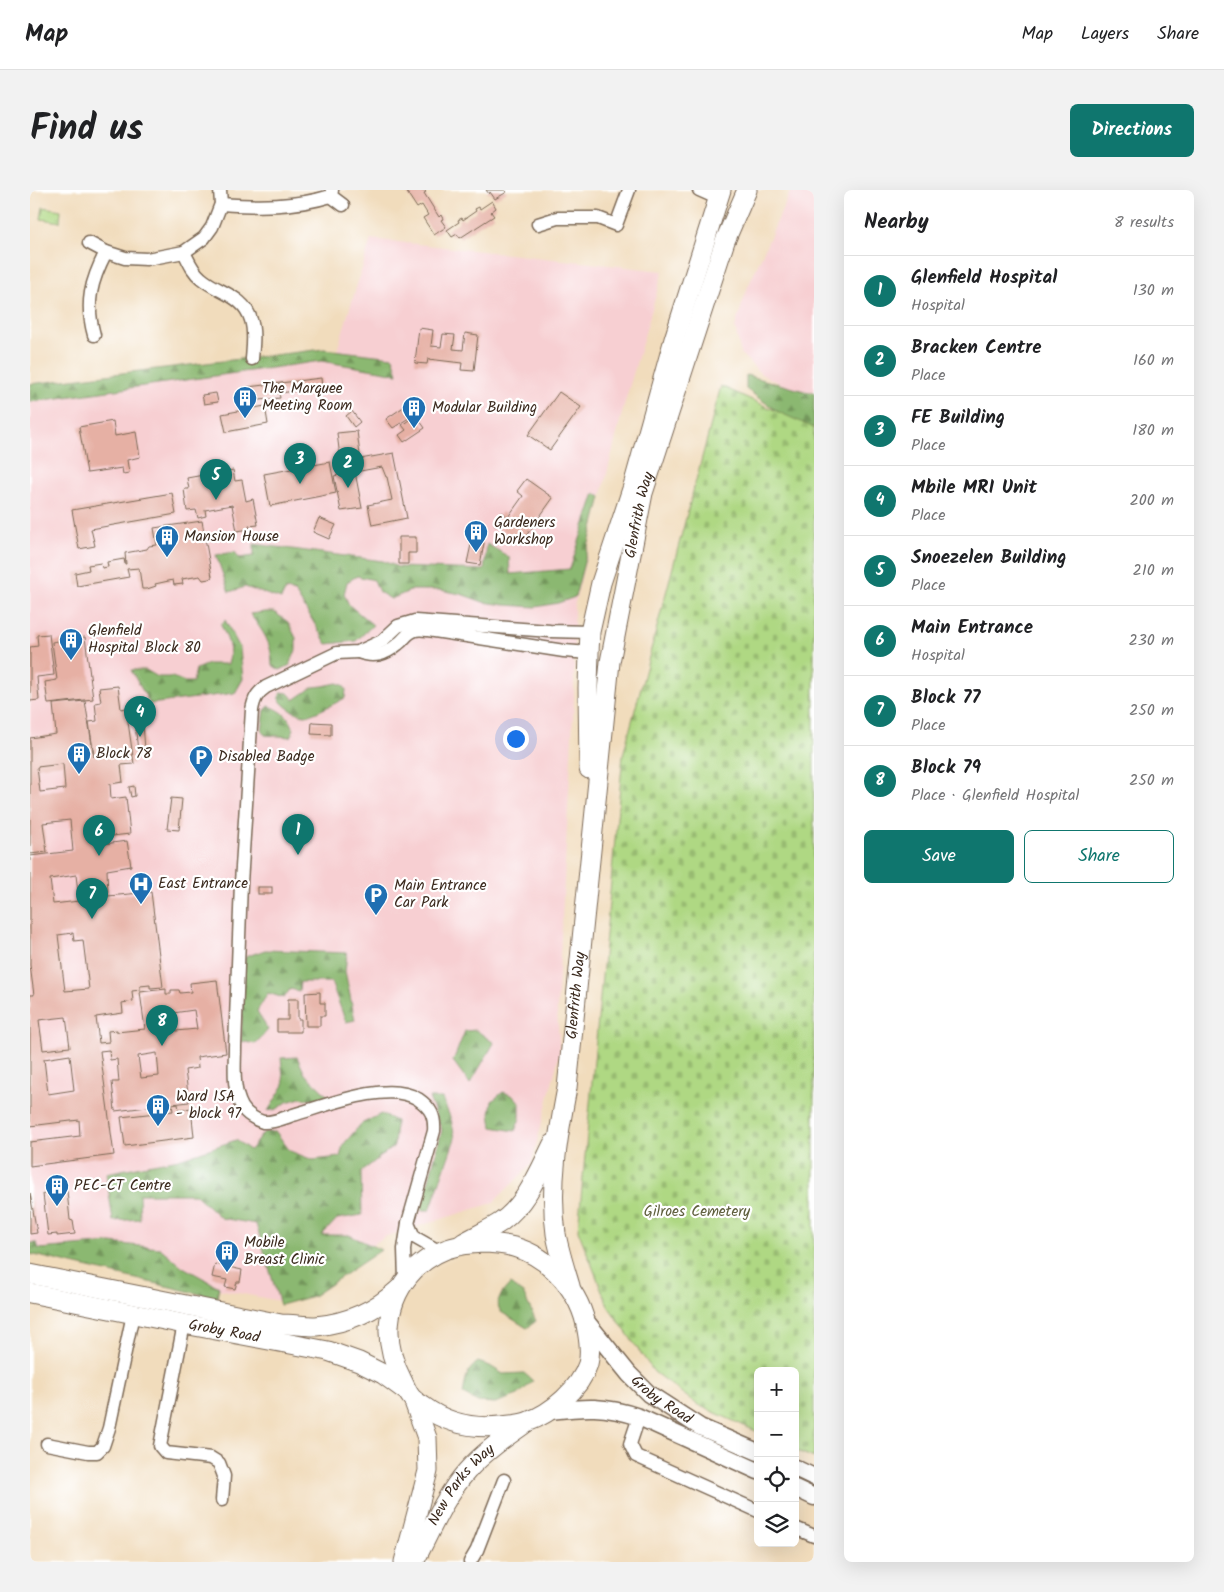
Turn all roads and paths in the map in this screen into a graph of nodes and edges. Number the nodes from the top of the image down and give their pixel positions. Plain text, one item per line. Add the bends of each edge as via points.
1 (220, 190) edge
2 (629, 190) edge
3 (699, 190) edge
4 (747, 190) edge
5 (332, 193) edge
6 (729, 195) edge
7 (221, 204) junction
8 (344, 205) dead end
9 (538, 224) dead end
10 (89, 243) dead end
11 (106, 252) junction
12 (184, 252) junction
13 (94, 335) dead end
14 (252, 359) dead end
15 (643, 493) junction
16 (593, 641) junction
17 (358, 652) junction
18 (610, 662) junction
19 (590, 856) junction
20 (558, 1134) junction
21 (408, 1223) junction
22 (451, 1248) junction
23 (30, 1274) edge
24 (402, 1284) junction
25 (570, 1286) junction
26 (30, 1293) edge
27 (133, 1314) junction
28 (586, 1321) junction
29 (184, 1324) junction
30 (410, 1395) junction
31 (549, 1411) junction
32 (639, 1417) junction
33 (526, 1422) junction
34 (47, 1444) dead end
35 (754, 1450) edge
36 (754, 1469) edge
37 (799, 1470) edge
38 (814, 1476) edge
39 (504, 1480) dead end
40 (799, 1490) edge
41 (814, 1497) edge
42 (222, 1500) dead end
43 (754, 1509) edge
44 (799, 1530) edge
45 (814, 1536) edge
46 (404, 1562) edge
47 (414, 1562) edge
48 (470, 1562) edge

1 - 7 street
2 - 9 street via 616,225 598,218 557,218
3 - 6 street
4 - 6 highway, Glenfrith Way
5 - 7 street via 314,201 284,206
5 - 8 street
6 - 15 highway, Glenfrith Way via 725,241
6 - 16 highway, Glenfrith Way via 674,339 633,486 601,583
7 - 12 street via 208,233
10 - 11 street
11 - 12 street via 126,258 147,259
11 - 13 street via 91,287 89,319
12 - 14 street via 195,273 238,300 246,309 253,332
15 - 16 highway via 608,598 603,629
15 - 18 highway, Glenfrith Way
16 - 17 street via 550,630 415,621 398,626 382,641
16 - 17 street via 564,651 416,630 383,654 369,656
16 - 18 highway via 606,646
16 - 19 highway, Glenfrith Way via 588,688
17 - 21 street via 337,653 266,687 254,699 244,831 235,1074 243,1109 265,1122 377,1093 400,1093 417,1098 429,1108 435,1120 434,1131
18 - 19 highway, Glenfrith Way
19 - 20 highway, Glenfrith Way via 566,1088
20 - 22 highway, Glenfrith Way via 524,1199 502,1221
20 - 25 highway, Glenfrith Way via 554,1189 556,1229
21 - 22 street via 414,1237 435,1249
21 - 24 street
22 - 24 highway, Groby Road via 420,1265
22 - 25 highway via 495,1244 514,1247 537,1257
23 - 24 highway, Groby Road via 281,1324 316,1326 363,1314 383,1303
24 - 30 highway, New Parks Way via 392,1304 389,1337 397,1370
25 - 28 highway
26 - 27 highway, Groby Road
27 - 29 highway, Groby Road
27 - 34 street via 103,1446 97,1452 88,1452
28 - 31 highway via 590,1343 588,1363 580,1381
28 - 35 main road, Groby Road via 629,1374 650,1394 700,1427
29 - 30 highway, Groby Road via 333,1352 383,1374
29 - 42 street via 160,1446 166,1453 211,1458 219,1463 224,1476
30 - 33 highway, Groby Road via 432,1413 450,1422 478,1428
30 - 46 highway, New Parks Way via 427,1438 428,1471
31 - 32 main road, Groby Road via 591,1407
31 - 33 highway
32 - 36 main road, Groby Road
32 - 43 street, Groby Road via 630,1444 636,1456
33 - 47 highway, New Parks Way via 494,1445 463,1476
37 - 38 main road
39 - 48 street
40 - 41 main road
44 - 45 street

